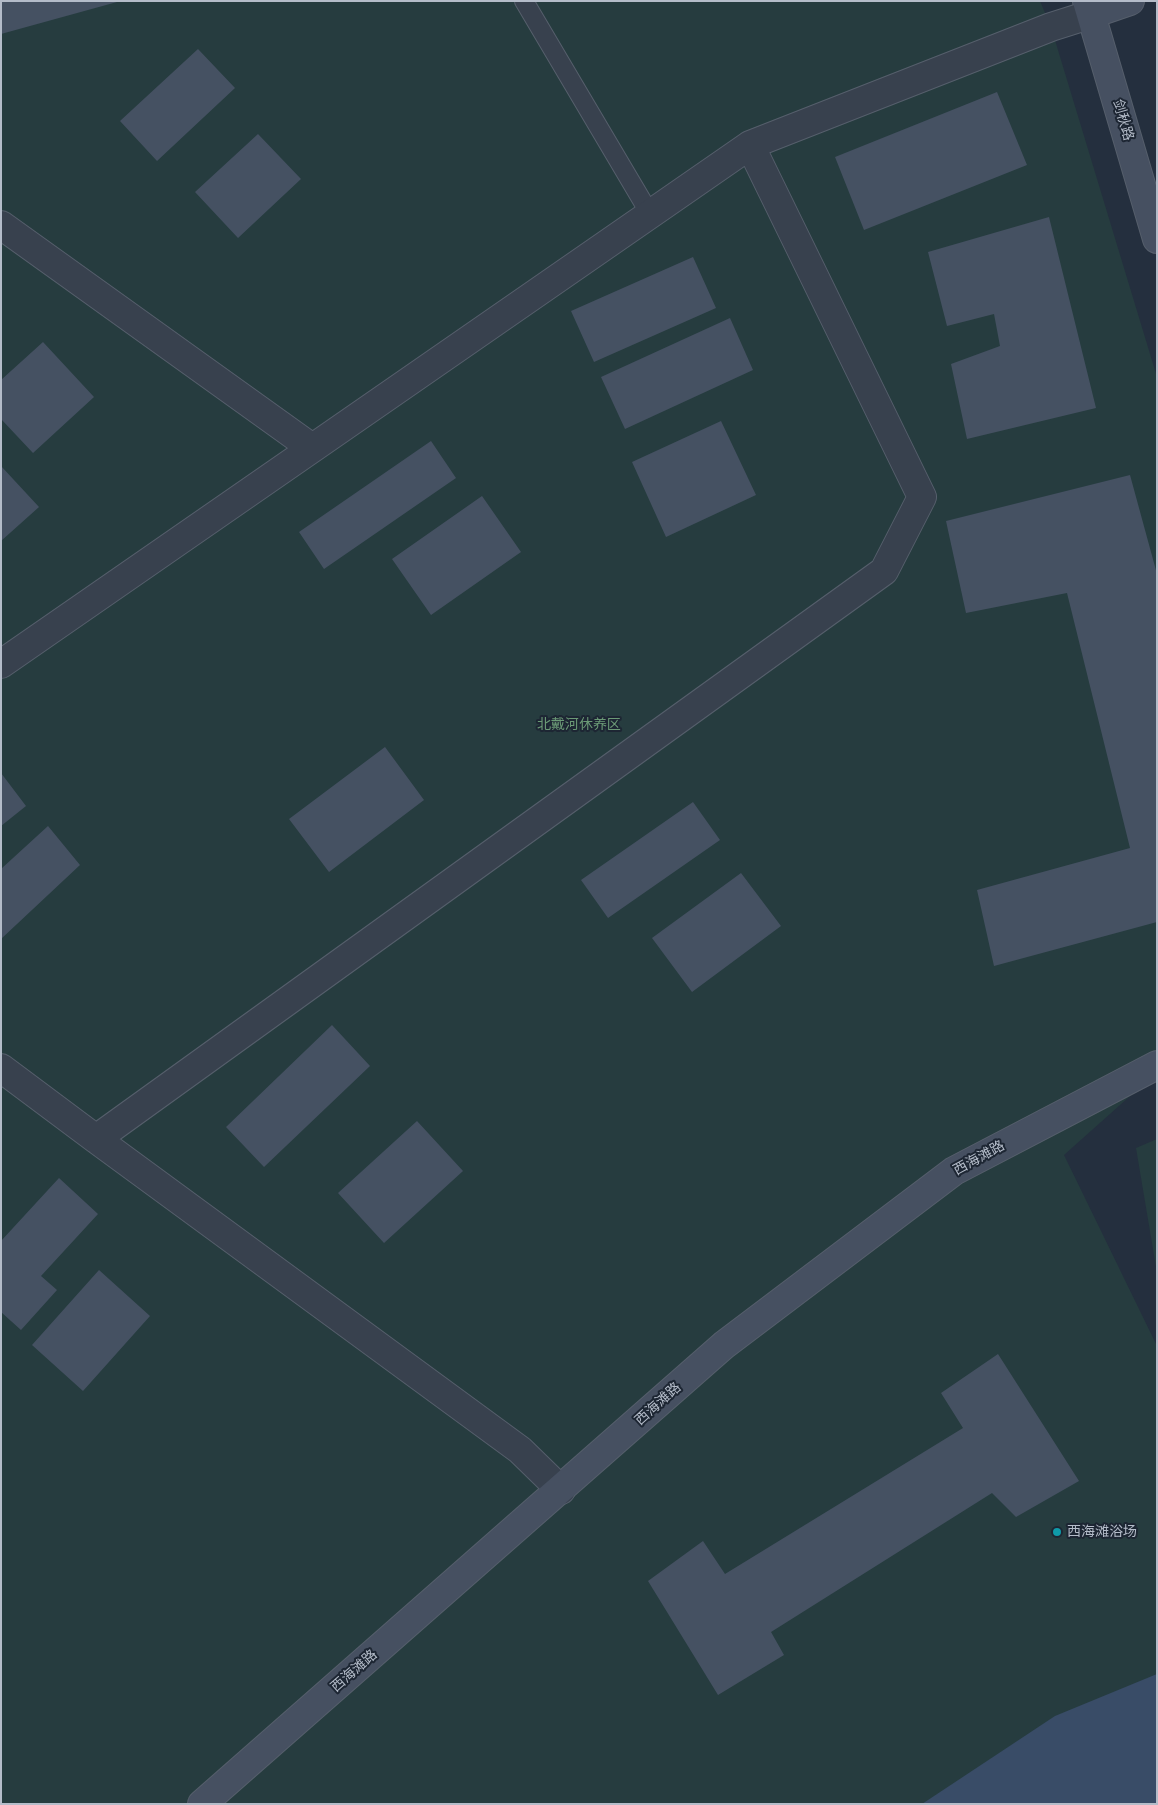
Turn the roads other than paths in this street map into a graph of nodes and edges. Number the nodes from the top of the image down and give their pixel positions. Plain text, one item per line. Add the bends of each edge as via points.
1 (524, 1) edge
2 (1130, 1) edge
3 (1090, 8) edge
4 (750, 145) junction
5 (650, 214) junction
6 (1, 225) edge
7 (1157, 239) edge
8 (312, 448) junction
9 (1, 664) edge
10 (1157, 1065) edge
11 (1, 1068) edge
12 (96, 1139) junction
13 (561, 1490) junction
14 (202, 1804) edge

1 - 5 lane
2 - 3 main road
3 - 4 street via 1051,27
3 - 7 main road, 剑秋路
4 - 5 street
4 - 12 street via 922,497 884,571
5 - 8 street
6 - 8 street
8 - 9 street
10 - 13 main road, 西海滩路 via 954,1170 724,1345
11 - 12 street
12 - 13 street via 520,1450
13 - 14 main road, 西海滩路

